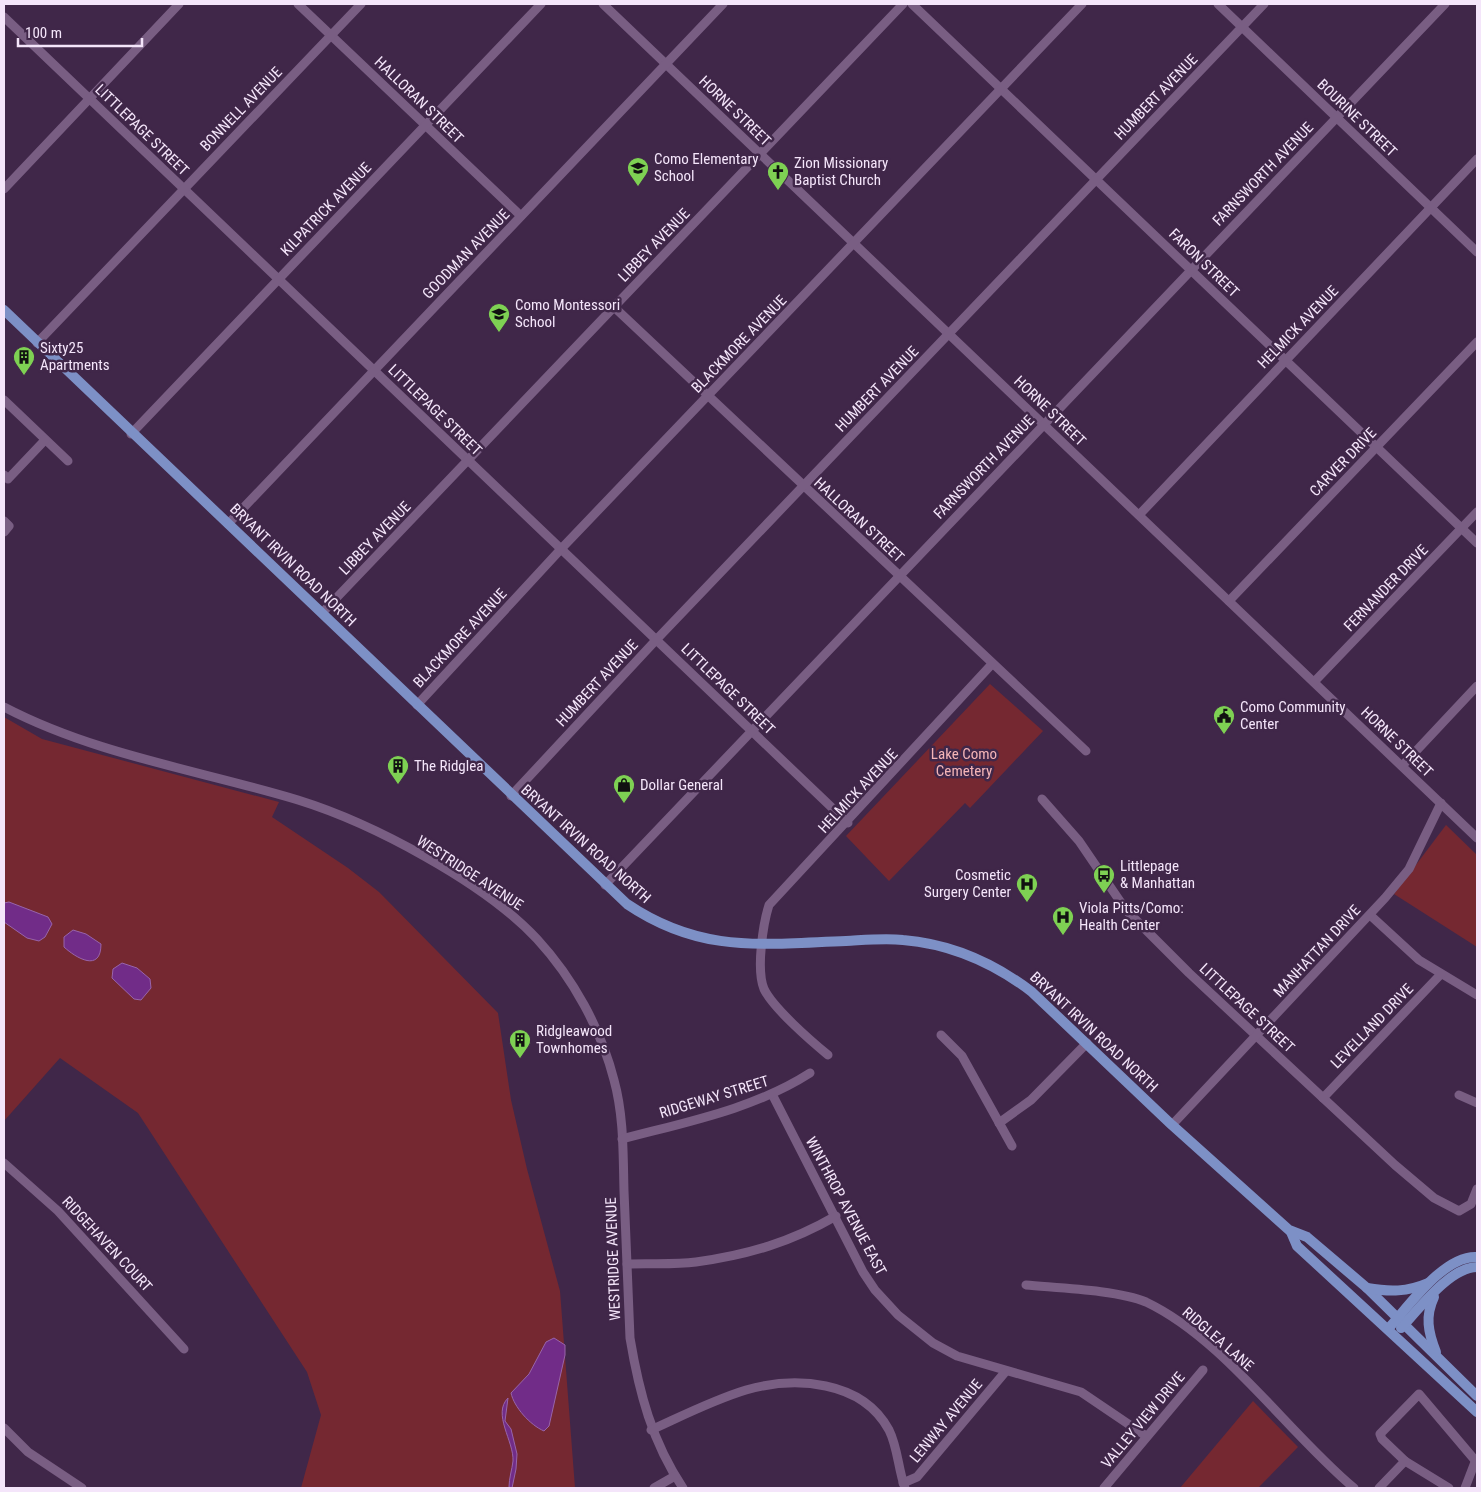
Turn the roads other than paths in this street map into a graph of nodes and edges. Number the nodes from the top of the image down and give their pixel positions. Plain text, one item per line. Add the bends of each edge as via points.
1 (179, 4) edge
2 (298, 4) edge
3 (360, 4) edge
4 (541, 4) edge
5 (603, 4) edge
6 (724, 4) edge
7 (903, 4) edge
8 (912, 4) edge
9 (1082, 4) edge
10 (1218, 4) edge
11 (1264, 4) edge
12 (1445, 4) edge
13 (4, 17) edge
14 (1242, 27) junction
15 (331, 35) junction
16 (666, 64) junction
17 (1001, 89) junction
18 (89, 98) junction
19 (1336, 117) junction
20 (425, 125) junction
21 (760, 154) junction
22 (1477, 159) edge
23 (1096, 179) junction
24 (4, 189) edge
25 (184, 189) junction
26 (1431, 207) junction
27 (521, 216) junction
28 (854, 243) junction
29 (1477, 252) edge
30 (1191, 270) junction
31 (278, 279) junction
32 (614, 307) junction
33 (4, 310) edge
34 (949, 334) junction
35 (1477, 342) edge
36 (37, 343) junction
37 (1286, 360) junction
38 (374, 370) junction
39 (708, 396) junction
40 (4, 400) edge
41 (1044, 424) junction
42 (131, 434) junction
43 (45, 440) junction
44 (1376, 447) junction
45 (468, 460) junction
46 (68, 461) dead end
47 (6, 477) edge
48 (803, 486) junction
49 (1477, 512) edge
50 (1139, 515) junction
51 (228, 524) junction
52 (1462, 528) junction
53 (1477, 543) edge
54 (561, 549) junction
55 (899, 576) junction
56 (1228, 601) junction
57 (322, 613) junction
58 (656, 640) junction
59 (992, 664) junction
60 (1314, 682) junction
61 (1477, 686) edge
62 (417, 705) junction
63 (4, 707) edge
64 (752, 731) junction
65 (1086, 751) dead end
66 (1402, 766) junction
67 (510, 796) junction
68 (1042, 799) dead end
69 (1441, 803) junction
70 (848, 823) junction
71 (1477, 838) edge
72 (605, 885) junction
73 (1370, 915) junction
74 (763, 944) junction
75 (1441, 974) junction
76 (1477, 996) edge
77 (941, 1035) dead end
78 (1257, 1035) junction
79 (1087, 1043) junction
80 (828, 1055) dead end
81 (810, 1073) dead end
82 (772, 1094) junction
83 (1458, 1095) dead end
84 (1323, 1098) junction
85 (1477, 1103) edge
86 (999, 1123) junction
87 (1172, 1125) junction
88 (622, 1139) junction
89 (1012, 1146) dead end
90 (4, 1163) edge
91 (1477, 1189) edge
92 (836, 1216) junction
93 (1292, 1232) junction
94 (1477, 1257) edge
95 (627, 1264) junction
96 (1477, 1267) edge
97 (1026, 1285) dead end
98 (1435, 1286) junction
99 (1367, 1288) junction
100 (1402, 1321) junction
101 (1392, 1331) junction
102 (184, 1349) dead end
103 (1437, 1355) junction
104 (1203, 1370) dead end
105 (1006, 1371) junction
106 (1477, 1396) edge
107 (1477, 1412) edge
108 (4, 1428) edge
109 (651, 1430) junction
110 (1146, 1436) junction
111 (1405, 1462) junction
112 (675, 1476) junction
113 (904, 1486) edge
114 (82, 1488) edge
115 (654, 1488) edge
116 (683, 1488) edge
117 (1104, 1488) edge
118 (1354, 1488) edge
119 (1378, 1488) edge
120 (1449, 1488) edge
121 (1465, 1488) edge

1 - 18 street
2 - 15 street, HALLORAN STREET
3 - 15 street, BONNELL AVENUE
4 - 20 street, KILPATRICK AVENUE
5 - 16 street, HORNE STREET
6 - 16 street, GOODMAN AVENUE
7 - 21 street, LIBBEY AVENUE
8 - 17 street, FARON STREET
9 - 17 street, BLACKMORE AVENUE
10 - 14 street, BOURINE STREET
11 - 14 street, HUMBERT AVENUE
12 - 19 street, FARNSWORTH AVENUE
13 - 18 street, LITTLEPAGE STREET
14 - 19 street, BOURINE STREET
14 - 23 street, HUMBERT AVENUE
15 - 20 street, HALLORAN STREET
15 - 25 street, BONNELL AVENUE
16 - 21 street, HORNE STREET
16 - 27 street, GOODMAN AVENUE
17 - 23 street, FARON STREET
17 - 28 street, BLACKMORE AVENUE
18 - 24 street
18 - 25 street, LITTLEPAGE STREET
19 - 26 street, BOURINE STREET
19 - 30 street, FARNSWORTH AVENUE
20 - 27 street, HALLORAN STREET
20 - 31 street, KILPATRICK AVENUE
21 - 28 street, HORNE STREET
21 - 32 street, LIBBEY AVENUE
22 - 26 street, HELMICK AVENUE
23 - 30 street, FARON STREET
23 - 34 street, HUMBERT AVENUE
25 - 31 street, LITTLEPAGE STREET
25 - 36 street, BONNELL AVENUE
26 - 29 street, BOURINE STREET
26 - 37 street, HELMICK AVENUE
27 - 38 street, GOODMAN AVENUE
28 - 34 street, HORNE STREET
28 - 39 street, BLACKMORE AVENUE
30 - 37 street, FARON STREET
30 - 41 street, FARNSWORTH AVENUE
31 - 38 street, LITTLEPAGE STREET
31 - 42 street, KILPATRICK AVENUE
32 - 39 street, HALLORAN STREET
32 - 45 street, LIBBEY AVENUE
33 - 36 main road, BRYANT IRVIN ROAD NORTH
34 - 41 street, HORNE STREET
34 - 48 street, HUMBERT AVENUE
35 - 44 street, CARVER DRIVE
36 - 42 main road, BRYANT IRVIN ROAD NORTH
37 - 44 street, FARON STREET
37 - 50 street, HELMICK AVENUE
38 - 45 street, LITTLEPAGE STREET
38 - 51 street, GOODMAN AVENUE
39 - 48 street, HALLORAN STREET
39 - 54 street, BLACKMORE AVENUE
40 - 43 street
41 - 50 street, HORNE STREET
41 - 55 street, FARNSWORTH AVENUE
42 - 51 main road, BRYANT IRVIN ROAD NORTH
43 - 46 street
43 - 47 street
44 - 52 street, FARON STREET
44 - 56 street, CARVER DRIVE
45 - 54 street, LITTLEPAGE STREET
45 - 57 street, LIBBEY AVENUE
48 - 55 street, HALLORAN STREET
48 - 58 street, HUMBERT AVENUE
49 - 52 street, FERNANDER DRIVE
50 - 56 street, HORNE STREET
51 - 57 main road, BRYANT IRVIN ROAD NORTH
52 - 53 street, FARON STREET
52 - 60 street, FERNANDER DRIVE
54 - 58 street, LITTLEPAGE STREET
54 - 62 street, BLACKMORE AVENUE
55 - 59 street, HALLORAN STREET
55 - 64 street, FARNSWORTH AVENUE
56 - 60 street, HORNE STREET
57 - 62 main road, BRYANT IRVIN ROAD NORTH
58 - 64 street, LITTLEPAGE STREET
58 - 67 street, HUMBERT AVENUE
59 - 65 street, HALLORAN STREET
59 - 70 street, HELMICK AVENUE
60 - 66 street, HORNE STREET
61 - 66 street
62 - 67 main road, BRYANT IRVIN ROAD NORTH
63 - 88 street, WESTRIDGE AVENUE via 92,745 299,801 340,816 420,854 487,897 538,940 575,989 599,1034 615,1081
64 - 70 street, LITTLEPAGE STREET
64 - 72 street, FARNSWORTH AVENUE
66 - 69 street, HORNE STREET
67 - 72 main road, BRYANT IRVIN ROAD NORTH
68 - 78 street, LITTLEPAGE STREET via 1079,840 1130,914
69 - 71 street, HORNE STREET
69 - 73 street, MANHATTAN DRIVE via 1409,869
70 - 74 street, HELMICK AVENUE via 769,905
72 - 74 main road, BRYANT IRVIN ROAD NORTH via 645,916 672,930 700,939
73 - 75 street via 1419,960
73 - 78 street, MANHATTAN DRIVE
74 - 79 main road, BRYANT IRVIN ROAD NORTH via 885,939 942,946 982,960 1010,976
74 - 80 street via 764,988 777,1006
75 - 76 street
75 - 84 street, LEVELLAND DRIVE
77 - 86 street via 962,1056
78 - 84 street, LITTLEPAGE STREET
78 - 87 street, MANHATTAN DRIVE
79 - 86 street via 1031,1100
79 - 87 main road, BRYANT IRVIN ROAD NORTH
81 - 82 street, RIDGEWAY STREET
82 - 88 street, RIDGEWAY STREET via 756,1102
82 - 92 street, WINTHROP AVENUE EAST
83 - 85 street
84 - 91 street, LITTLEPAGE STREET via 1434,1198 1459,1210 1470,1204
86 - 89 street
87 - 93 main road, BRYANT IRVIN ROAD NORTH
88 - 95 street, WESTRIDGE AVENUE
90 - 102 street, RIDGEHAVEN COURT via 58,1211
92 - 95 street via 804,1234 756,1251 694,1262
92 - 105 street, WINTHROP AVENUE EAST via 875,1290 912,1329 957,1356
93 - 99 main road, BRYANT IRVIN ROAD NORTH via 1307,1237
93 - 101 main road, BRYANT IRVIN ROAD NORTH via 1297,1246
94 - 98 main road via 1453,1263
95 - 109 street, WESTRIDGE AVENUE via 630,1338
96 - 98 main road via 1458,1272
97 - 118 street, RIDGLEA LANE via 1122,1296 1145,1302 1172,1316 1210,1346
98 - 99 main road via 1397,1292
98 - 100 main road
98 - 103 main road via 1427,1317
99 - 100 main road, BRYANT IRVIN ROAD NORTH
100 - 101 main road
100 - 103 main road, BRYANT IRVIN ROAD NORTH
101 - 107 main road, BRYANT IRVIN ROAD NORTH
103 - 106 main road, BRYANT IRVIN ROAD NORTH
104 - 110 street, VALLEY VIEW DRIVE
105 - 110 street, WINTHROP AVENUE EAST via 1081,1392
105 - 113 street, LENWAY AVENUE via 917,1477
108 - 114 street via 28,1452
109 - 112 street, WESTRIDGE AVENUE
109 - 113 street via 747,1390 796,1383 837,1388 859,1398 876,1412 888,1429 896,1447
110 - 117 street, VALLEY VIEW DRIVE
111 - 119 street
111 - 120 street
111 - 121 street via 1380,1434 1419,1394 1474,1459
112 - 115 street
112 - 116 street, WESTRIDGE AVENUE

